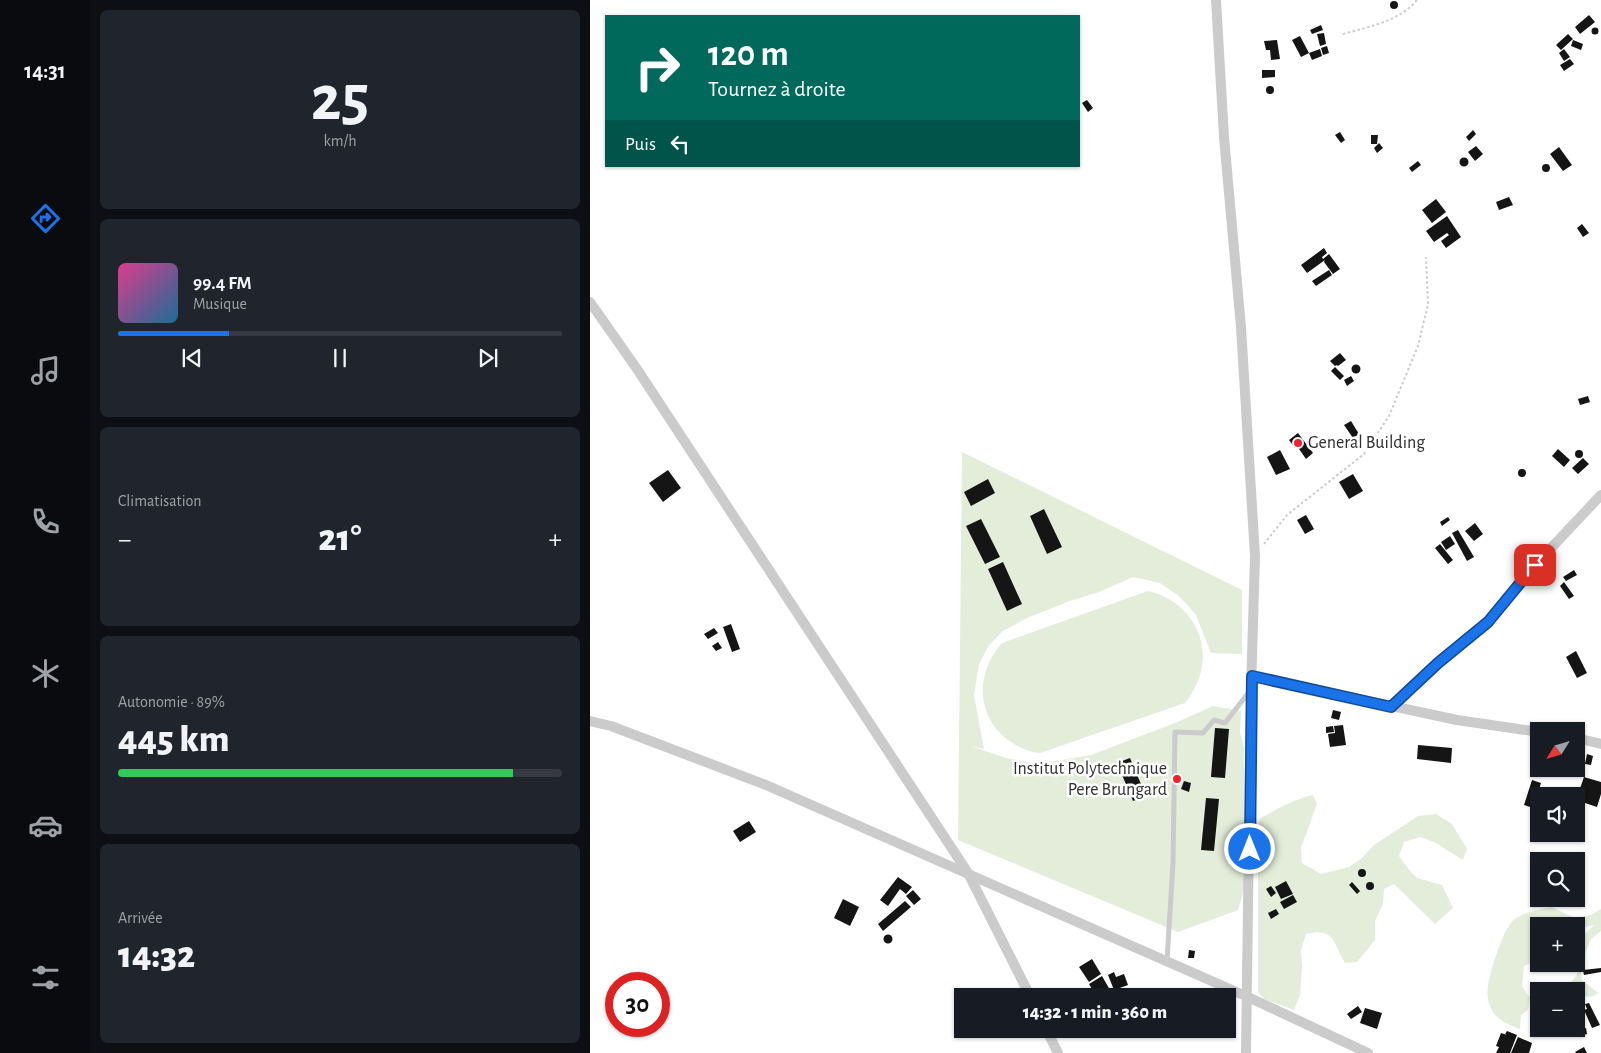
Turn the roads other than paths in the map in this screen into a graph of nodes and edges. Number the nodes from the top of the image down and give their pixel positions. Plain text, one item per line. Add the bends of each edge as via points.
1 (1216, 0) edge
2 (590, 302) edge
3 (1601, 495) edge
4 (1252, 676) junction
5 (1251, 690) junction
6 (1391, 707) junction
7 (590, 721) edge
8 (1530, 731) edge
9 (1585, 740) edge
10 (1601, 744) edge
11 (968, 873) junction
12 (1167, 961) junction
13 (1026, 988) edge
14 (1248, 997) junction
15 (1050, 1038) edge
16 (1058, 1053) edge
17 (1246, 1053) edge
18 (1368, 1053) edge

1 - 4 street via 1255,556
2 - 11 street
3 - 6 street via 1535,565 1488,622
4 - 5 street
4 - 6 street
5 - 12 lane via 1225,723 1214,720 1203,733 1175,732 1173,863
5 - 14 street
6 - 8 street
7 - 11 street via 766,785
9 - 10 street
11 - 12 street
11 - 13 street
12 - 14 street
14 - 17 street
14 - 18 street
15 - 16 street

